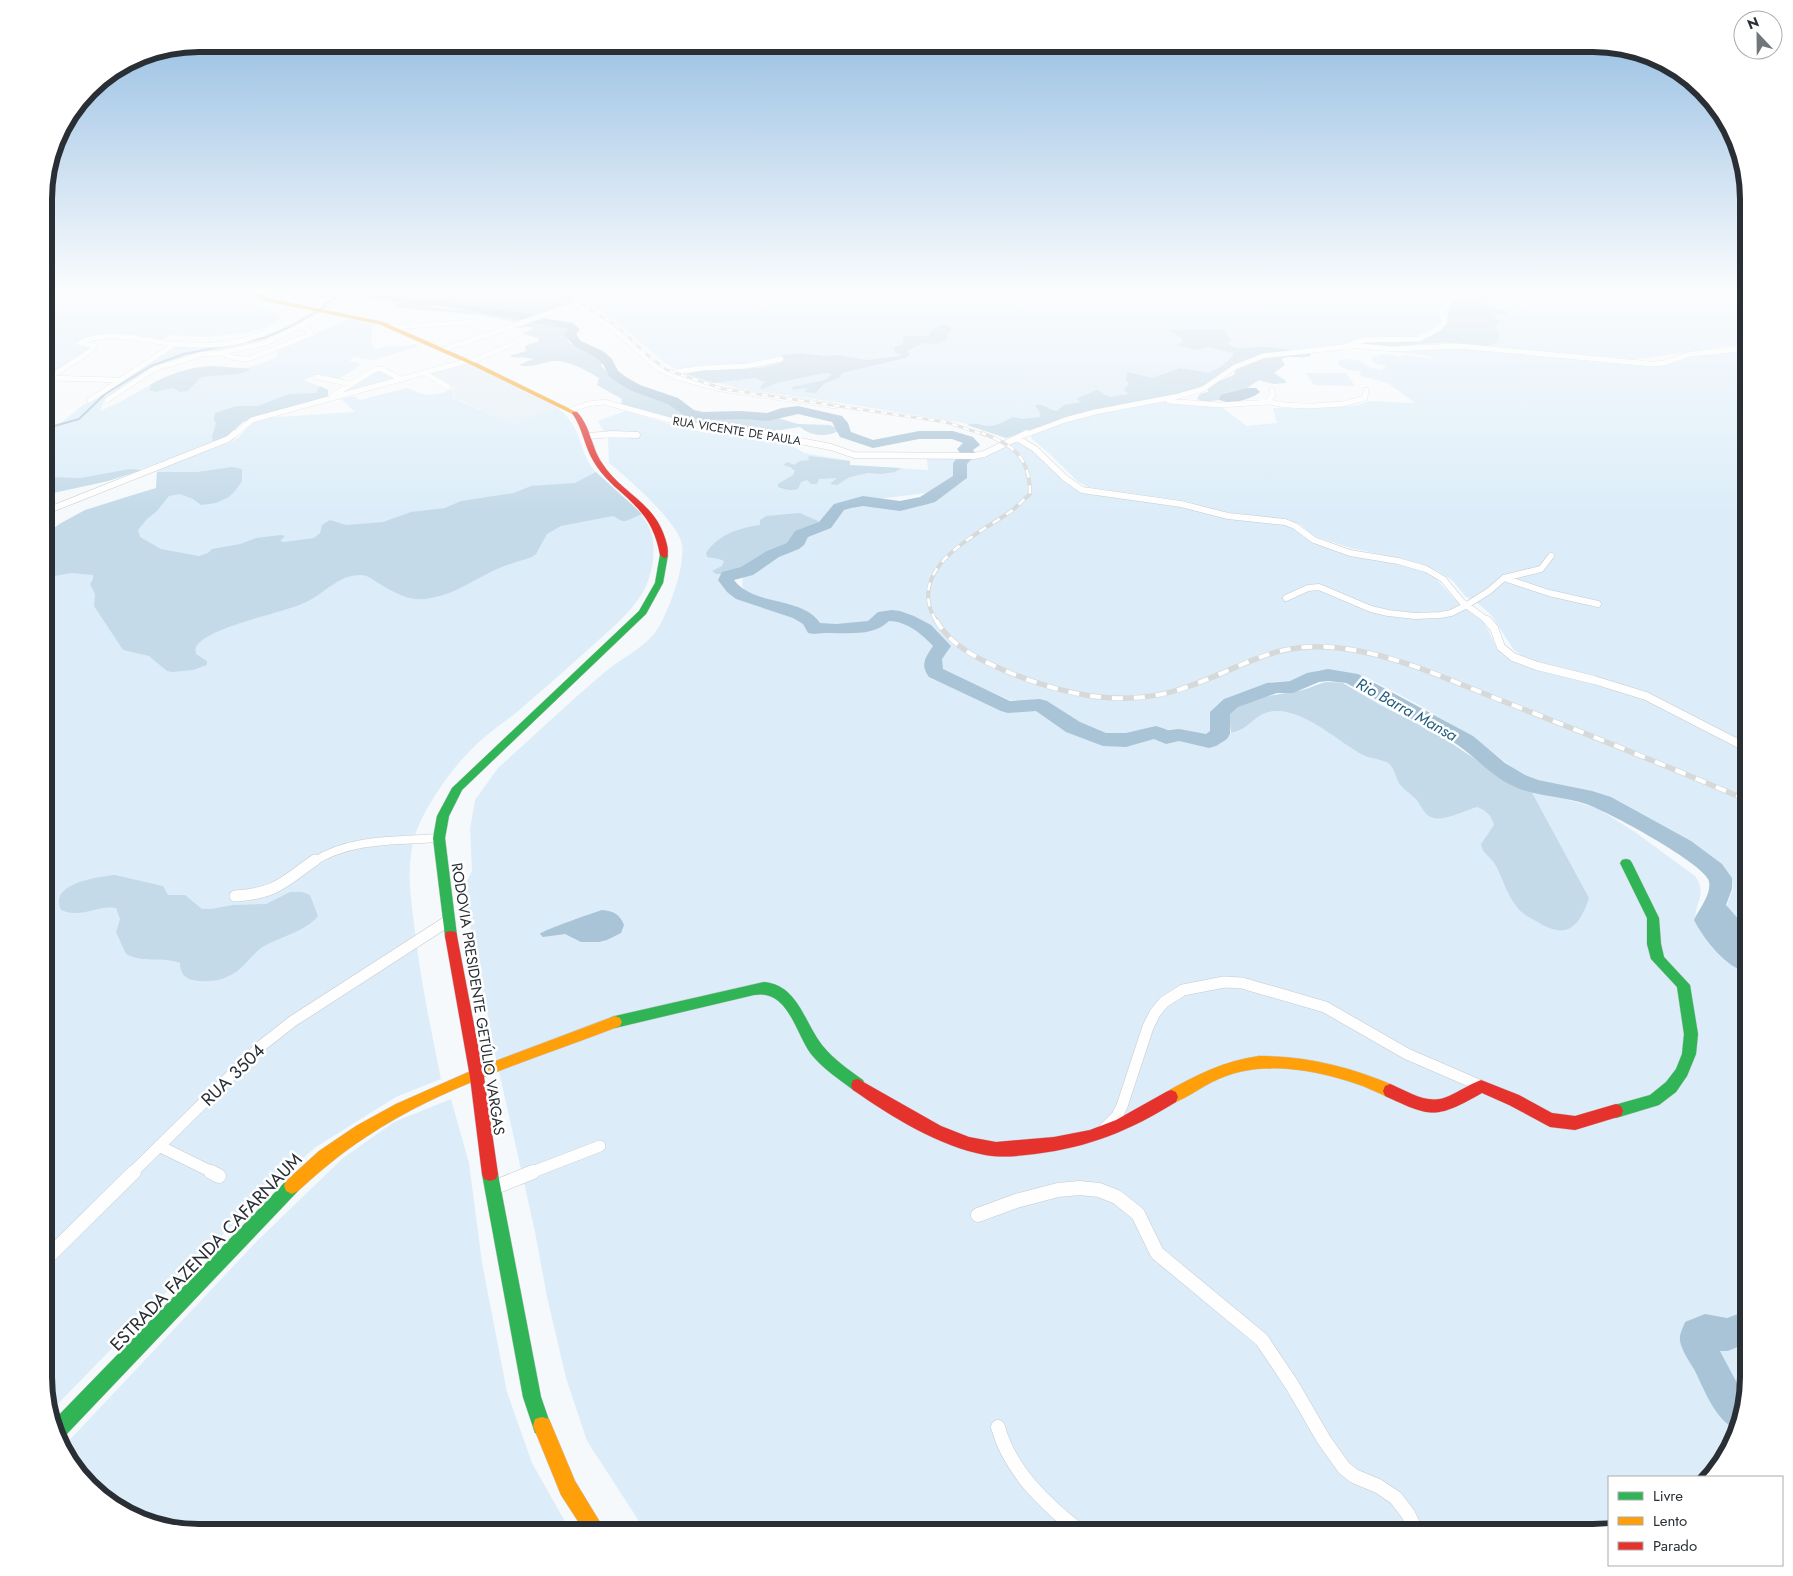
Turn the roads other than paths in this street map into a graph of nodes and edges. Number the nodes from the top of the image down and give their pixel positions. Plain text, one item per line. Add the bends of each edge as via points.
1 (71, 364) edge
2 (145, 364) edge
3 (172, 364) edge
4 (463, 364) edge
5 (472, 364) edge
6 (651, 364) edge
7 (759, 364) edge
8 (1244, 364) edge
9 (425, 373) junction
10 (666, 374) junction
11 (53, 375) edge
12 (317, 377) dead end
13 (53, 379) edge
14 (120, 380) junction
15 (402, 380) junction
16 (351, 384) junction
17 (448, 387) dead end
18 (1272, 390) dead end
19 (1366, 390) dead end
20 (90, 400) dead end
21 (107, 400) dead end
22 (326, 401) junction
23 (1154, 401) junction
24 (1267, 402) junction
25 (836, 406) dead end
26 (571, 410) junction
27 (637, 435) dead end
28 (589, 436) junction
29 (1017, 438) junction
30 (936, 456) joint
31 (950, 456) joint
32 (53, 508) edge
33 (1551, 556) dead end
34 (1504, 578) junction
35 (1286, 598) dead end
36 (1598, 604) dead end
37 (1467, 605) junction
38 (1740, 742) edge
39 (439, 838) junction
40 (1626, 863) dead end
41 (235, 896) dead end
42 (448, 921) junction
43 (476, 1076) junction
44 (1481, 1086) junction
45 (1094, 1138) junction
46 (158, 1146) junction
47 (600, 1146) dead end
48 (219, 1176) dead end
49 (492, 1188) junction
50 (978, 1215) dead end
51 (53, 1252) edge
52 (62, 1425) edge
53 (998, 1427) dead end
54 (591, 1524) edge
55 (1071, 1524) edge
56 (1413, 1524) edge

1 - 11 street
2 - 14 street
3 - 21 street via 154,369
4 - 9 street
5 - 26 main road, RODOVIA PRESIDENTE GETÚLIO VARGAS
6 - 10 street
7 - 10 street
8 - 23 street via 1203,389
9 - 15 street
9 - 17 street
10 - 25 street via 720,389
12 - 16 street
13 - 14 street
14 - 20 street
15 - 16 street via 378,369
15 - 22 street
16 - 22 street
18 - 24 street via 1273,395
19 - 24 street via 1365,398 1343,404 1296,406
22 - 32 street via 249,421 228,439
23 - 24 street via 1220,405
23 - 29 street via 1081,416
26 - 28 main road, RODOVIA PRESIDENTE GETÚLIO VARGAS via 581,420
26 - 30 street, RUA VICENTE DE PAULA via 604,402 684,424 765,434 831,447 848,454
27 - 28 street
28 - 39 main road, RODOVIA PRESIDENTE GETÚLIO VARGAS via 597,462 606,474 645,510 658,527 664,558 659,583 643,612 631,625 458,788 443,816
29 - 31 street via 984,454
29 - 37 street via 1035,448 1082,490 1181,504 1228,516 1286,522 1314,540 1343,550 1426,569 1443,579
30 - 31 street
33 - 34 street via 1541,569
34 - 36 street
34 - 37 street
35 - 37 street via 1308,588 1319,587 1371,609 1415,616 1451,613
37 - 38 street via 1485,617 1494,628 1501,646 1513,657 1646,696
39 - 41 street via 361,844 335,850 310,863 280,886
39 - 42 main road, RODOVIA PRESIDENTE GETÚLIO VARGAS
40 - 44 main road via 1654,918 1654,944 1658,958 1683,985 1691,1034 1689,1054 1682,1072 1671,1087 1654,1100 1585,1121 1566,1123 1550,1120
42 - 43 main road, RODOVIA PRESIDENTE GETÚLIO VARGAS
42 - 46 street, RUA 3504 via 293,1020 261,1046
43 - 45 main road, ESTRADA FAZENDA CAFARNAUM via 616,1022 766,987 783,995 816,1049 831,1065 905,1114 947,1134 978,1146 1025,1149
43 - 49 main road, RODOVIA PRESIDENTE GETÚLIO VARGAS
43 - 52 main road, ESTRADA FAZENDA CAFARNAUM via 400,1108 322,1160 295,1183
44 - 45 main road, ESTRADA FAZENDA CAFARNAUM via 1446,1106 1431,1108 1354,1077 1324,1070 1258,1063 1230,1067 1210,1075 1125,1125
44 - 45 street via 1407,1054 1314,1003 1242,983 1213,982 1183,990 1164,1002 1148,1027 1117,1116
46 - 48 street
46 - 51 street, RUA 3504
47 - 49 street
49 - 54 main road, RODOVIA PRESIDENTE GETÚLIO VARGAS via 532,1397 568,1488
50 - 56 street via 1031,1196 1069,1189 1092,1188 1119,1197 1145,1222 1157,1253 1262,1340 1344,1468 1396,1498
53 - 55 street via 1003,1445 1026,1478

